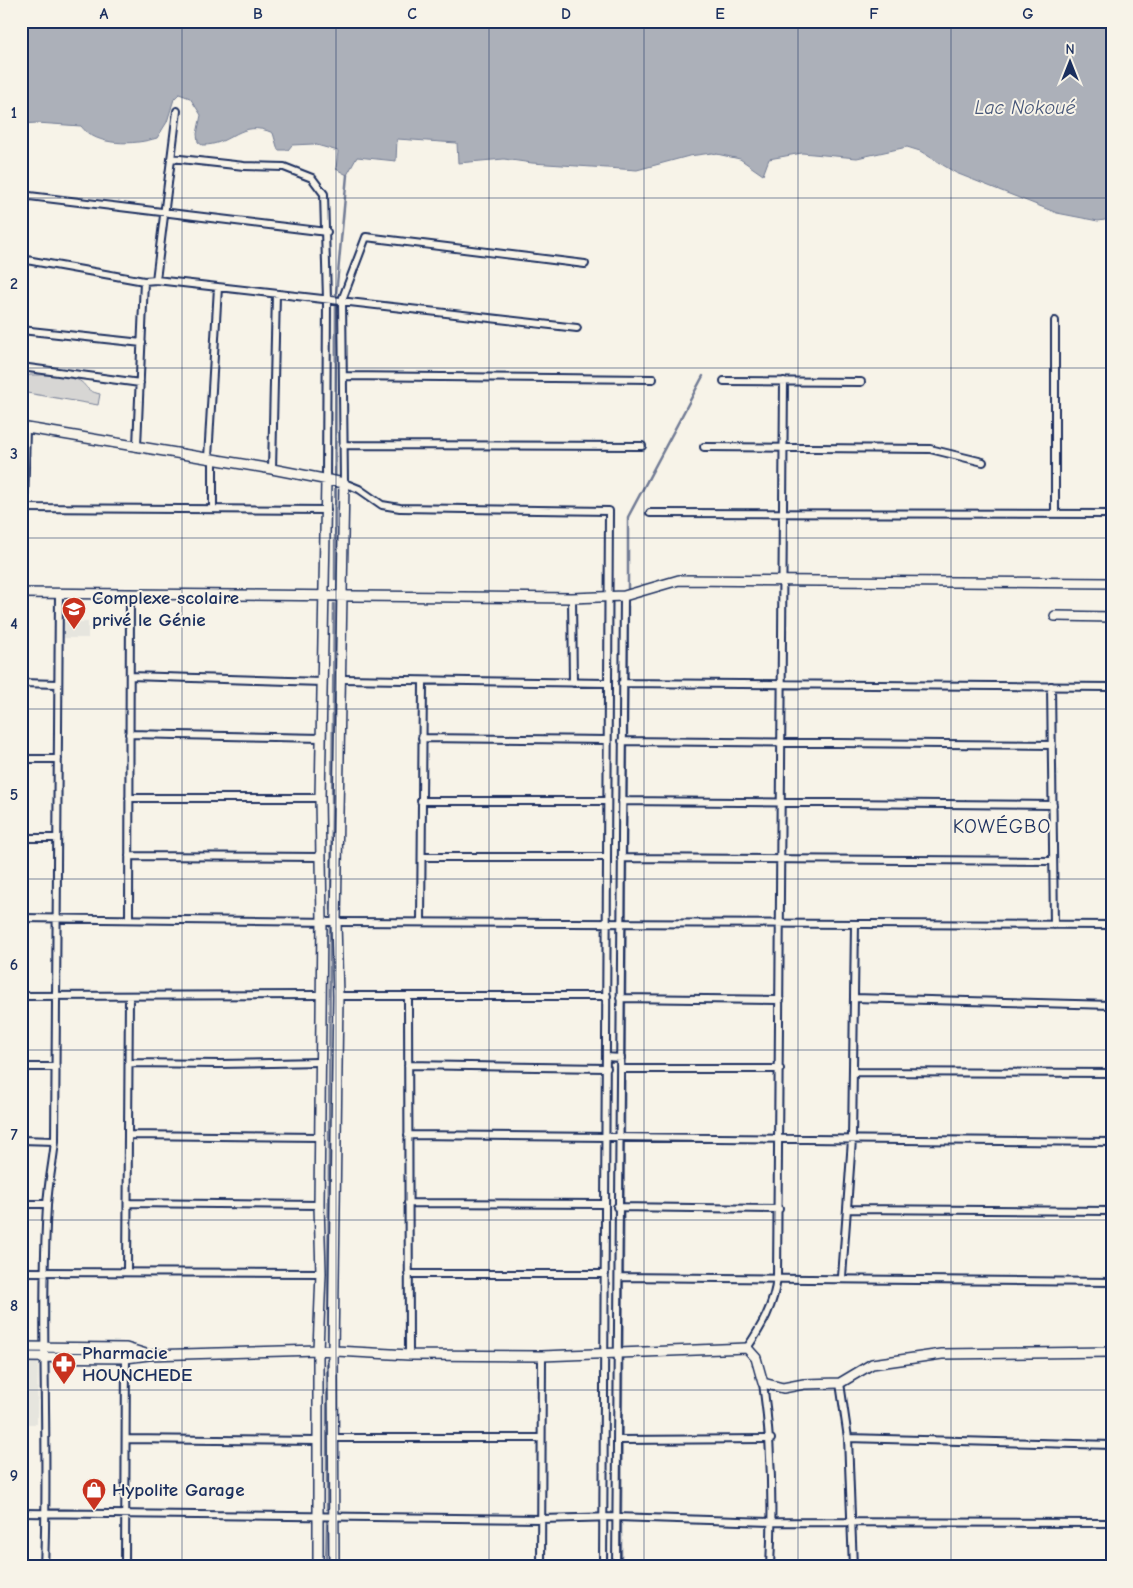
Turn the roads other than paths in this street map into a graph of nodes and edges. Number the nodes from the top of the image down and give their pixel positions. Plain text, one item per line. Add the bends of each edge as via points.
1 (177, 111) dead end
2 (171, 158) junction
3 (21, 195) edge
4 (164, 213) junction
5 (327, 232) junction
6 (21, 259) edge
7 (585, 264) dead end
8 (156, 280) junction
9 (144, 281) junction
10 (218, 287) junction
11 (276, 294) junction
12 (327, 299) junction
13 (342, 300) junction
14 (1055, 321) dead end
15 (577, 328) dead end
16 (21, 330) edge
17 (142, 343) junction
18 (21, 367) edge
19 (343, 376) junction
20 (653, 379) dead end
21 (724, 381) dead end
22 (784, 381) junction
23 (861, 382) dead end
24 (140, 383) junction
25 (23, 427) edge
26 (343, 445) junction
27 (137, 446) junction
28 (642, 446) dead end
29 (704, 447) dead end
30 (783, 448) junction
31 (211, 458) junction
32 (983, 462) dead end
33 (272, 469) junction
34 (326, 480) junction
35 (344, 483) junction
36 (22, 508) edge
37 (213, 509) junction
38 (327, 510) junction
39 (650, 513) dead end
40 (783, 513) junction
41 (1055, 513) junction
42 (1112, 514) edge
43 (782, 581) junction
44 (1112, 583) edge
45 (21, 593) edge
46 (59, 593) junction
47 (130, 594) junction
48 (624, 596) junction
49 (325, 597) junction
50 (609, 597) junction
51 (341, 598) junction
52 (572, 598) junction
53 (1055, 616) dead end
54 (1112, 617) edge
55 (130, 676) junction
56 (342, 679) junction
57 (322, 682) junction
58 (422, 682) junction
59 (622, 682) junction
60 (21, 683) edge
61 (573, 683) junction
62 (607, 683) junction
63 (58, 684) junction
64 (782, 685) junction
65 (1051, 686) junction
66 (1112, 687) edge
67 (130, 734) junction
68 (322, 738) junction
69 (422, 738) junction
70 (606, 740) junction
71 (622, 740) junction
72 (782, 744) junction
73 (1052, 745) junction
74 (21, 759) edge
75 (58, 759) junction
76 (129, 798) junction
77 (320, 798) junction
78 (421, 801) junction
79 (607, 801) junction
80 (622, 801) junction
81 (781, 803) junction
82 (1053, 806) junction
83 (21, 838) edge
84 (57, 838) junction
85 (129, 856) junction
86 (320, 857) junction
87 (606, 857) junction
88 (422, 858) junction
89 (621, 858) junction
90 (781, 859) junction
91 (1053, 861) junction
92 (21, 918) edge
93 (57, 918) junction
94 (129, 919) junction
95 (322, 922) junction
96 (336, 922) junction
97 (421, 922) junction
98 (607, 922) junction
99 (621, 922) junction
100 (781, 923) junction
101 (855, 924) junction
102 (1054, 925) junction
103 (1112, 925) edge
104 (320, 995) junction
105 (21, 996) edge
106 (56, 996) junction
107 (130, 996) junction
108 (338, 996) junction
109 (408, 996) junction
110 (607, 996) junction
111 (620, 998) junction
112 (854, 998) junction
113 (780, 1000) junction
114 (1112, 1005) edge
115 (606, 1057) junction
116 (621, 1058) junction
117 (319, 1062) junction
118 (129, 1063) junction
119 (408, 1065) junction
120 (21, 1067) edge
121 (56, 1067) junction
122 (607, 1068) junction
123 (621, 1069) junction
124 (780, 1069) junction
125 (853, 1072) junction
126 (1112, 1073) edge
127 (128, 1134) junction
128 (408, 1135) junction
129 (319, 1137) junction
130 (606, 1137) junction
131 (620, 1137) junction
132 (21, 1140) edge
133 (780, 1140) junction
134 (852, 1140) junction
135 (55, 1141) junction
136 (1112, 1142) edge
137 (128, 1203) junction
138 (408, 1203) junction
139 (21, 1204) edge
140 (47, 1204) junction
141 (605, 1204) junction
142 (319, 1205) junction
143 (618, 1207) junction
144 (779, 1209) junction
145 (847, 1209) junction
146 (1112, 1211) edge
147 (21, 1272) edge
148 (45, 1272) junction
149 (127, 1272) junction
150 (321, 1274) junction
151 (408, 1274) junction
152 (605, 1274) junction
153 (619, 1276) junction
154 (842, 1277) junction
155 (777, 1278) junction
156 (1112, 1282) edge
157 (21, 1347) edge
158 (46, 1347) junction
159 (126, 1348) junction
160 (747, 1348) junction
161 (318, 1350) junction
162 (333, 1351) junction
163 (1112, 1352) edge
164 (618, 1353) junction
165 (149, 1354) junction
166 (604, 1354) junction
167 (408, 1355) junction
168 (542, 1356) junction
169 (21, 1357) edge
170 (45, 1357) junction
171 (126, 1358) junction
172 (763, 1383) junction
173 (840, 1383) junction
174 (334, 1438) junction
175 (541, 1438) junction
176 (848, 1438) junction
177 (126, 1439) junction
178 (771, 1439) junction
179 (617, 1440) junction
180 (318, 1441) junction
181 (1112, 1445) edge
182 (21, 1513) edge
183 (124, 1513) junction
184 (46, 1514) junction
185 (318, 1516) junction
186 (334, 1516) junction
187 (604, 1517) junction
188 (616, 1517) junction
189 (541, 1519) junction
190 (852, 1521) junction
191 (772, 1522) junction
192 (1112, 1523) edge
193 (44, 1567) edge
194 (125, 1567) edge
195 (318, 1567) edge
196 (334, 1567) edge
197 (541, 1567) edge
198 (603, 1567) edge
199 (616, 1567) edge
200 (770, 1567) edge
201 (853, 1567) edge

1 - 2 street
2 - 4 street
2 - 5 street via 284,167 300,172 312,178 324,194
3 - 4 street
4 - 5 street
4 - 8 street
5 - 12 street
6 - 9 street
7 - 13 street via 366,237
8 - 9 street
8 - 10 street
9 - 17 street
10 - 11 street
10 - 31 street
11 - 12 street
11 - 33 street
12 - 13 street
12 - 34 street
13 - 15 street
13 - 19 street
14 - 41 street
16 - 17 street
17 - 24 street
18 - 24 street
19 - 20 street
19 - 26 street
21 - 22 street
22 - 23 street
22 - 30 street
24 - 27 street
25 - 27 street
25 - 36 street
26 - 28 street
26 - 35 street
27 - 31 street
29 - 30 street
30 - 32 street via 930,449
30 - 40 street
31 - 33 street
31 - 37 street
33 - 34 street
34 - 35 street
34 - 38 street
35 - 50 street via 382,505 400,508 609,511
35 - 51 street
36 - 37 street
37 - 38 street
38 - 49 street
39 - 40 street
40 - 41 street
40 - 43 street
41 - 42 street
43 - 44 street
43 - 48 street via 679,580
43 - 64 street
45 - 46 street
46 - 47 street
46 - 63 street
47 - 49 street
47 - 55 street
48 - 50 street
48 - 59 street
49 - 51 street
49 - 57 street
50 - 52 street
50 - 62 street
51 - 52 street
51 - 56 street
52 - 61 street
53 - 54 street
55 - 57 street
55 - 67 street
56 - 58 street
56 - 96 street
57 - 68 street
58 - 61 street
58 - 69 street
59 - 64 street
59 - 71 street
60 - 63 street
61 - 62 street
62 - 70 street
63 - 75 street
64 - 65 street
64 - 72 street
65 - 66 street
65 - 73 street
67 - 68 street
67 - 76 street
68 - 77 street
69 - 70 street
69 - 78 street
70 - 79 street
71 - 72 street
71 - 80 street
72 - 73 street
72 - 81 street
73 - 82 street
74 - 75 street
75 - 84 street
76 - 77 street
76 - 85 street
77 - 86 street
78 - 79 street
78 - 88 street
79 - 87 street
80 - 81 street
80 - 89 street
81 - 82 street
81 - 90 street
82 - 91 street
83 - 84 street
84 - 93 street
85 - 86 street
85 - 94 street
86 - 95 street
87 - 88 street
87 - 98 street
88 - 97 street
89 - 90 street
89 - 99 street
90 - 91 street
90 - 100 street
91 - 102 street
92 - 93 street
93 - 94 street
93 - 106 street
94 - 95 street
95 - 96 street
95 - 104 street
96 - 97 street
96 - 108 street
97 - 98 street
98 - 99 street
98 - 110 street
99 - 100 street
99 - 111 street
100 - 101 street
100 - 113 street
101 - 102 street
101 - 112 street
102 - 103 street
104 - 107 street
104 - 117 street
105 - 106 street
106 - 107 street
106 - 121 street
107 - 118 street
108 - 109 street
108 - 162 street
109 - 110 street
109 - 119 street
110 - 115 street
111 - 113 street
111 - 116 street
112 - 114 street
112 - 125 street
113 - 124 street
115 - 116 street
115 - 122 street
116 - 123 street
117 - 118 street
117 - 129 street
118 - 127 street
119 - 122 street
119 - 128 street
120 - 121 street
121 - 135 street
122 - 130 street
123 - 124 street
123 - 131 street
124 - 133 street
125 - 126 street
125 - 134 street
127 - 129 street
127 - 137 street
128 - 130 street
128 - 138 street
129 - 142 street
130 - 131 street
130 - 141 street
131 - 133 street
131 - 143 street
132 - 135 street
133 - 134 street
133 - 144 street
134 - 136 street
134 - 145 street
135 - 140 street
137 - 142 street
137 - 149 street
138 - 141 street
138 - 151 street
139 - 140 street
140 - 148 street
141 - 152 street
142 - 150 street
143 - 144 street
143 - 153 street
144 - 155 street
145 - 146 street
145 - 154 street
147 - 148 street
148 - 149 street
148 - 158 street
149 - 150 street
150 - 161 street
151 - 152 street
151 - 167 street
152 - 166 street
153 - 155 street
153 - 164 street
154 - 155 street
154 - 156 street
155 - 160 street via 775,1296 768,1313
157 - 158 street
158 - 159 street
158 - 170 street
159 - 165 street
159 - 171 street
160 - 164 street
160 - 172 street via 756,1358
161 - 162 street
161 - 165 street
161 - 180 street
162 - 167 street
162 - 174 street
163 - 173 street via 942,1354 872,1364
164 - 166 street
164 - 179 street
165 - 171 street
166 - 168 street
166 - 187 street
167 - 168 street
168 - 175 street
169 - 170 street
170 - 171 street
170 - 184 street
171 - 177 street
172 - 173 street via 783,1388
172 - 178 street
173 - 176 street
174 - 175 street
174 - 186 street
175 - 189 street
176 - 181 street
176 - 190 street
177 - 180 street
177 - 183 street
178 - 179 street
178 - 191 street
179 - 188 street
180 - 185 street
182 - 184 street
183 - 184 street
183 - 185 street
183 - 194 street
184 - 193 street
185 - 186 street
185 - 195 street
186 - 189 street
186 - 196 street
187 - 188 street
187 - 189 street
187 - 198 street
188 - 191 street
188 - 199 street
189 - 197 street
190 - 191 street
190 - 192 street
190 - 201 street
191 - 200 street

